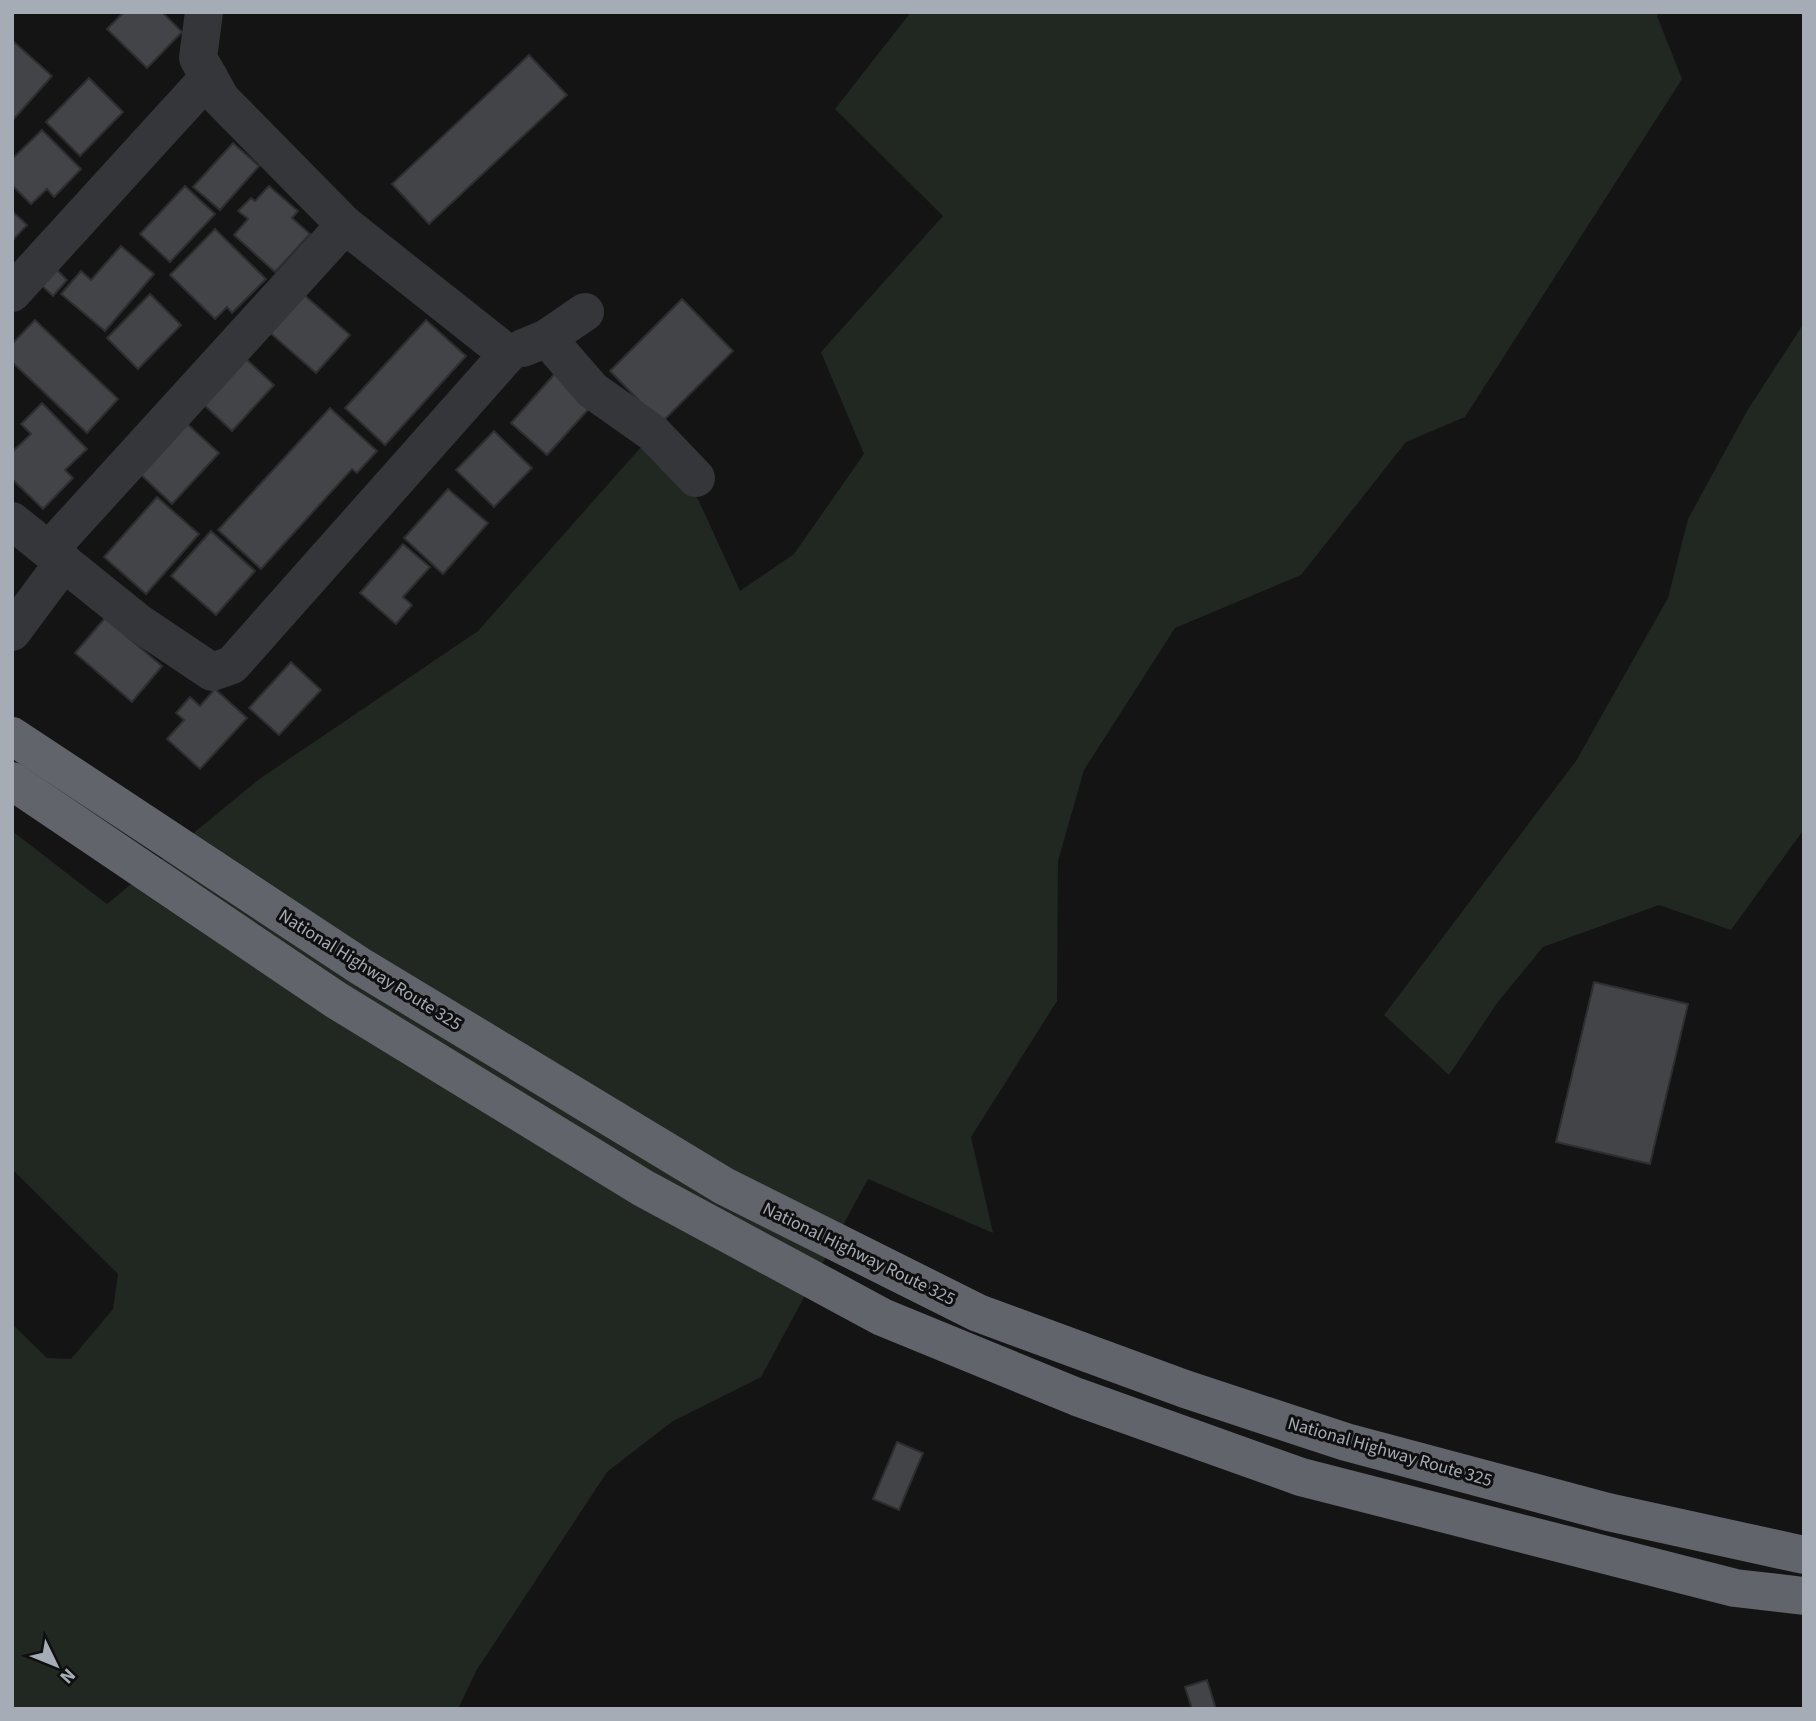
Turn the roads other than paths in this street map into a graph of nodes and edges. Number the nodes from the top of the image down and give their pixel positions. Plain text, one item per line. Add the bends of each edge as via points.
1 (204, 12) edge
2 (209, 77) junction
3 (345, 225) junction
4 (12, 293) edge
5 (585, 312) dead end
6 (547, 338) junction
7 (508, 354) junction
8 (696, 478) dead end
9 (12, 521) edge
10 (57, 556) junction
11 (12, 632) edge
12 (12, 736) edge
13 (12, 781) edge
14 (1804, 1555) edge
15 (1804, 1596) edge

1 - 2 street via 198,58
2 - 3 street via 221,99
2 - 4 street
3 - 7 street
3 - 10 street
5 - 6 street
6 - 7 street
6 - 8 street via 592,390 653,433
7 - 10 street via 232,665 212,672 139,623
9 - 10 street
10 - 11 street
12 - 14 highway, National Highway Route 325 via 360,966 712,1179 978,1313 1346,1442 1608,1512
13 - 15 highway via 336,1000 643,1188 883,1317 1077,1397 1301,1477 1735,1588

